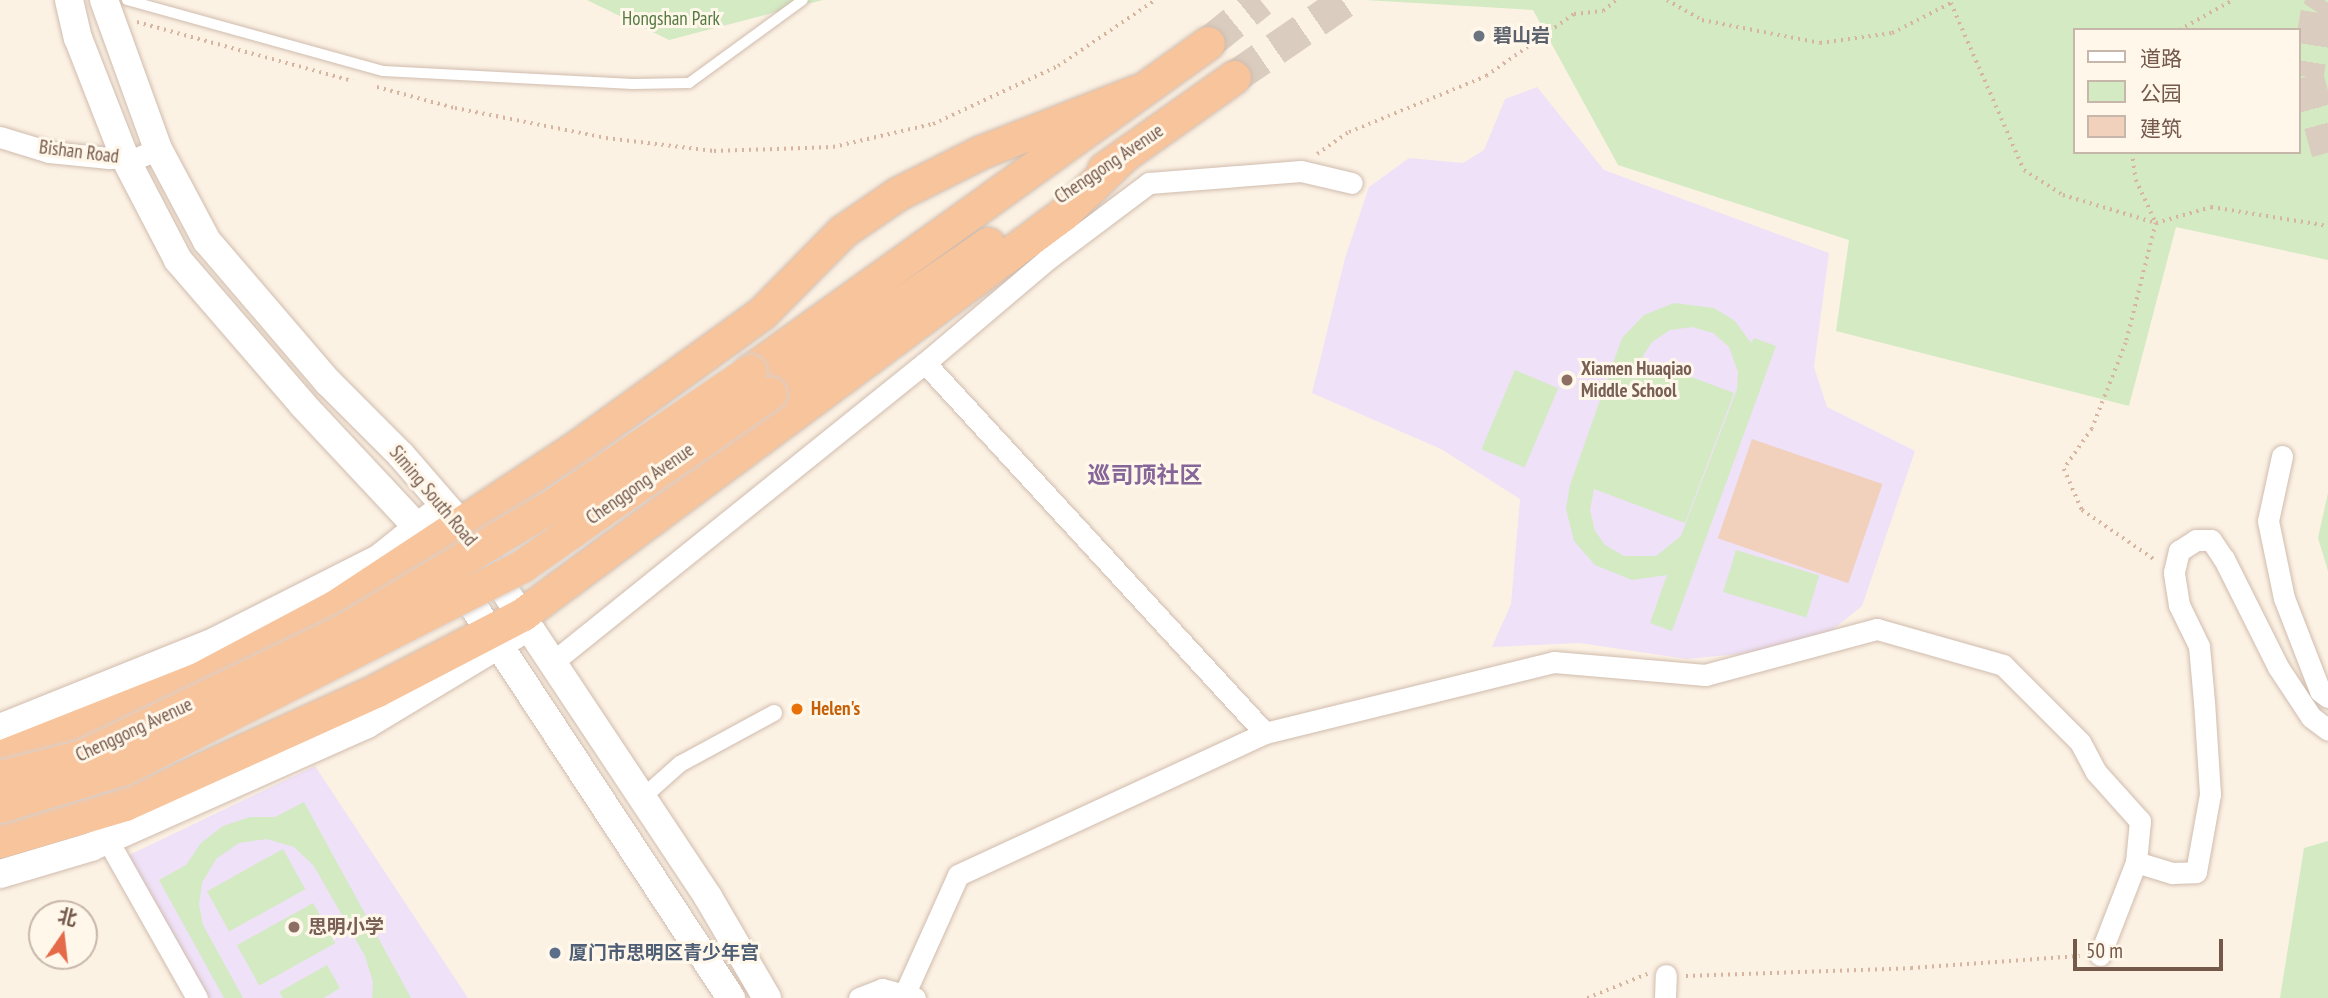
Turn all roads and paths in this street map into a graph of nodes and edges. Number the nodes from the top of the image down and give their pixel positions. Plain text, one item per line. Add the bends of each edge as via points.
1 (69, 0) edge
2 (104, 0) edge
3 (127, 0) edge
4 (803, 0) edge
5 (1616, 0) edge
6 (1667, 0) edge
7 (2233, 0) edge
8 (1952, 1) edge
9 (2183, 28) edge
10 (1208, 43) tunnel mouth
11 (1234, 77) tunnel mouth
12 (1135, 92) junction
13 (0, 137) edge
14 (158, 149) junction
15 (2132, 154) edge
16 (1122, 157) junction
17 (125, 159) junction
18 (1293, 172) junction
19 (1352, 183) dead end
20 (2156, 223) junction
21 (2328, 226) edge
22 (925, 363) junction
23 (760, 382) junction
24 (2282, 456) dead end
25 (452, 514) junction
26 (425, 535) junction
27 (2174, 572) junction
28 (527, 620) junction
29 (497, 636) junction
30 (554, 661) junction
31 (2328, 698) edge
32 (774, 713) dead end
33 (0, 728) edge
34 (2328, 730) edge
35 (1265, 733) junction
36 (0, 757) edge
37 (0, 777) edge
38 (643, 796) junction
39 (0, 806) edge
40 (107, 839) junction
41 (0, 841) edge
42 (2136, 862) junction
43 (0, 874) edge
44 (2100, 955) joint
45 (1666, 975) junction
46 (910, 995) edge
47 (197, 998) edge
48 (731, 998) edge
49 (767, 998) edge
50 (859, 998) edge
51 (1587, 998) edge
52 (1665, 998) edge

1 - 17 main road, Siming South Road via 78,38
2 - 14 main road, Siming South Road
3 - 4 lane via 383,71 633,84 689,83
5 - 18 path via 1604,11 1574,14 1486,76 1349,132
6 - 8 path via 1702,20 1820,43 1892,33
7 - 9 path
8 - 20 path via 2024,170 2063,195
10 - 12 highway, Chenggong Avenue
11 - 16 highway, Chenggong Avenue
12 - 23 highway, Chenggong Avenue
12 - 25 highway via 993,147 897,194 843,231 762,313 574,449
13 - 17 street, Bishan Road via 49,152
14 - 17 street, Bishan Road
14 - 25 main road, Siming South Road via 207,241 328,382
15 - 20 path via 2136,180
16 - 23 highway, Chenggong Avenue
16 - 28 highway via 1063,214
17 - 26 main road, Siming South Road via 178,260 303,405
18 - 19 street
18 - 22 street via 1149,183 1049,258
20 - 21 path via 2211,207
20 - 27 path via 2126,343 2092,429 2064,469 2082,510
22 - 30 street
22 - 35 street
23 - 37 highway, Chenggong Avenue, bridge via 346,629 83,757
23 - 39 highway, Chenggong Avenue, bridge via 522,566 122,769
24 - 31 street via 2267,521 2284,598 2320,691
25 - 26 highway
25 - 28 main road, Siming South Road
26 - 29 main road, Siming South Road
26 - 33 main road via 216,641
26 - 36 highway via 334,607 198,679
27 - 34 street via 2179,551 2196,540 2211,540 2278,667 2311,717
27 - 42 street via 2179,605 2199,646 2210,794 2206,828 2196,872 2172,873
28 - 29 highway
28 - 30 main road, Siming South Road
29 - 40 main road via 367,724
29 - 41 highway via 125,804
29 - 48 main road, Siming South Road
30 - 38 main road, Siming South Road
32 - 38 street via 680,764
35 - 42 street via 1555,662 1705,675 1877,629 2003,665 2080,742 2096,772 2140,821
35 - 46 street via 958,875
38 - 49 main road, Siming South Road
40 - 43 main road
40 - 47 street
42 - 44 street
44 - 45 path via 1911,968
45 - 51 path via 1645,974
45 - 52 street
46 - 50 street via 882,989

